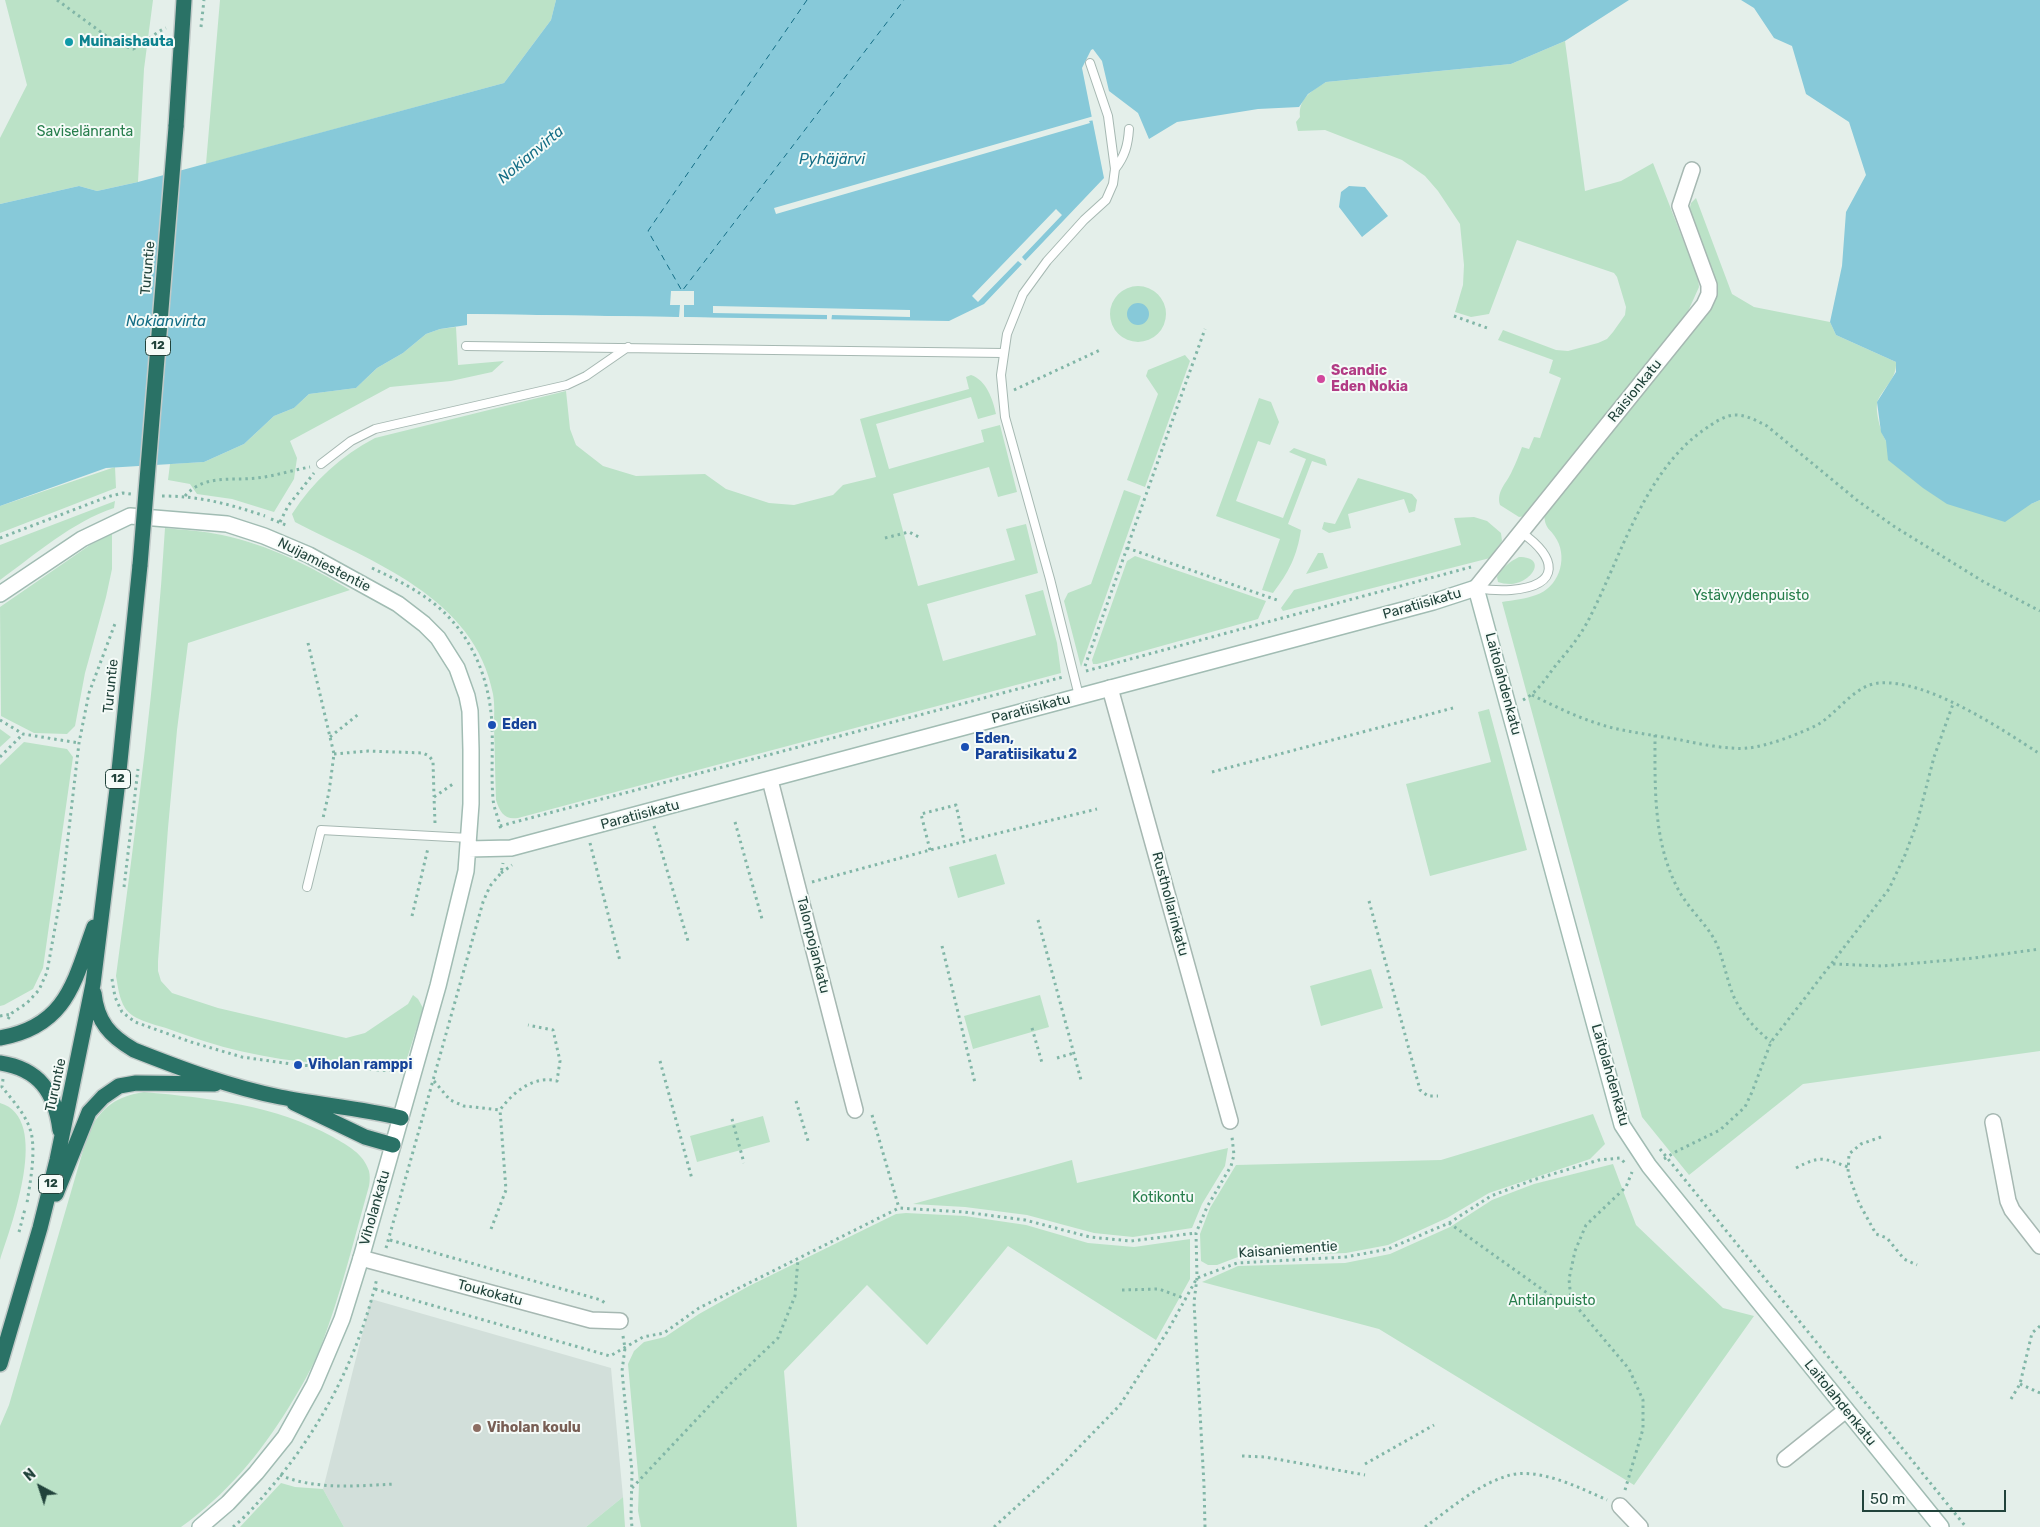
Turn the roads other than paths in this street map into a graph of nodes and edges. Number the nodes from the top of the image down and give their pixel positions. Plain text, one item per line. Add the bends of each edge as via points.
1 (184, 0) edge
2 (1090, 63) dead end
3 (1129, 129) dead end
4 (1115, 169) junction
5 (1692, 170) dead end
6 (466, 346) dead end
7 (628, 347) junction
8 (1003, 353) junction
9 (321, 464) road end
10 (1522, 533) junction
11 (1476, 588) junction
12 (0, 594) edge
13 (1110, 688) junction
14 (1079, 696) junction
15 (770, 780) junction
16 (468, 844) junction
17 (307, 887) dead end
18 (104, 900) junction
19 (93, 984) junction
20 (3, 1037) edge
21 (3, 1063) edge
22 (226, 1084) junction
23 (281, 1097) junction
24 (855, 1110) dead end
25 (401, 1118) junction
26 (1230, 1121) road end
27 (1993, 1122) dead end
28 (61, 1140) junction
29 (393, 1145) junction
30 (40, 1228) junction
31 (2040, 1246) edge
32 (361, 1258) junction
33 (620, 1320) road end
34 (0, 1364) edge
35 (1846, 1410) junction
36 (1785, 1459) dead end
37 (1620, 1506) road end
38 (200, 1527) edge
39 (1640, 1527) edge
40 (1941, 1527) edge

1 - 18 highway, Turuntie / 12, bridge via 140,565
2 - 4 lane via 1108,116
3 - 4 lane via 1128,145
4 - 8 lane via 1106,200 1047,261 1023,294
5 - 10 street, Raisionkatu via 1680,206 1709,285 1709,294 1698,313
6 - 7 lane
7 - 8 lane
7 - 9 lane via 586,376 566,385 375,429 351,441
8 - 14 lane via 1001,375 1005,418
10 - 11 street, Raisionkatu
10 - 11 lane via 1545,554 1549,572 1535,585 1511,590
11 - 13 street, Paratiisikatu
11 - 35 street, Laitolahdenkatu via 1622,1125 1649,1166
12 - 16 street, Nuijamiestentie via 82,539 130,516 227,524 309,555 398,604 438,638 450,656 470,711
13 - 14 street, Paratiisikatu
13 - 26 street, Rusthollarinkatu
14 - 15 street, Paratiisikatu
15 - 16 street, Paratiisikatu via 511,848
15 - 24 street, Talonpojankatu
16 - 17 lane via 321,830
16 - 25 street, Viholankatu via 455,921
18 - 19 highway, Turuntie / 12
18 - 20 highway via 66,998 39,1025 23,1033
19 - 22 highway via 99,1017 121,1043
19 - 28 highway, Turuntie / 12
21 - 28 highway via 26,1070 47,1088 56,1111
22 - 23 highway
22 - 30 highway via 136,1083 119,1086 103,1097 85,1121
23 - 25 highway
23 - 29 highway via 365,1137
25 - 29 street, Viholankatu
27 - 31 street via 2008,1201
28 - 30 highway, Turuntie / 12
29 - 32 street, Viholankatu
30 - 34 highway, Turuntie / 12
32 - 33 street, Toukokatu via 592,1320
32 - 38 street, Viholankatu via 342,1319 314,1386 285,1437 228,1503
35 - 36 street
35 - 40 street, Laitolahdenkatu
37 - 39 street

